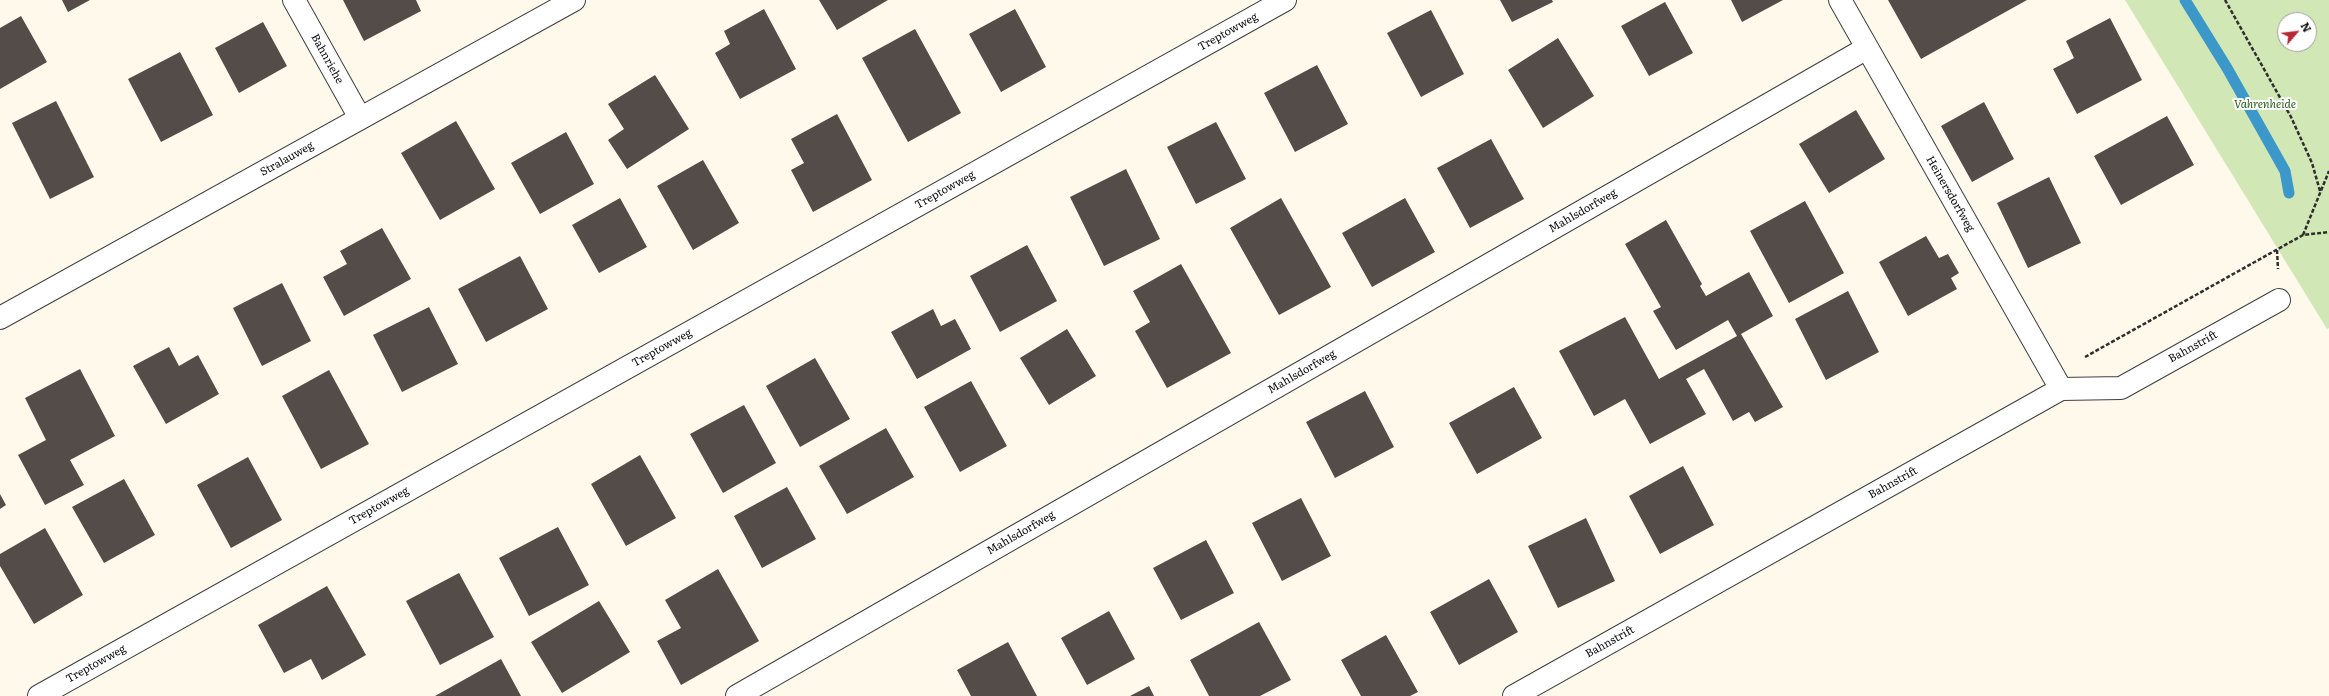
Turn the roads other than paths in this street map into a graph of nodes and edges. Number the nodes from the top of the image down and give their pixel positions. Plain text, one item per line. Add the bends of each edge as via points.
1 (294, 0) edge
2 (574, 0) edge
3 (1285, 0) edge
4 (1840, 0) edge
5 (1867, 48) junction
6 (360, 118) junction
7 (2279, 300) dead end
8 (0, 318) edge
9 (2057, 382) junction
10 (39, 696) edge
11 (737, 696) edge
12 (1514, 696) edge

1 - 6 street, Bahnriehe
2 - 6 street, Stralauweg
3 - 10 street, Treptowweg
4 - 5 street, Heinersdorfweg
5 - 9 street, Heinersdorfweg
5 - 11 street, Mahlsdorfweg
6 - 8 street, Stralauweg
7 - 9 street, Bahnstrift via 2121,388
9 - 12 street, Bahnstrift

